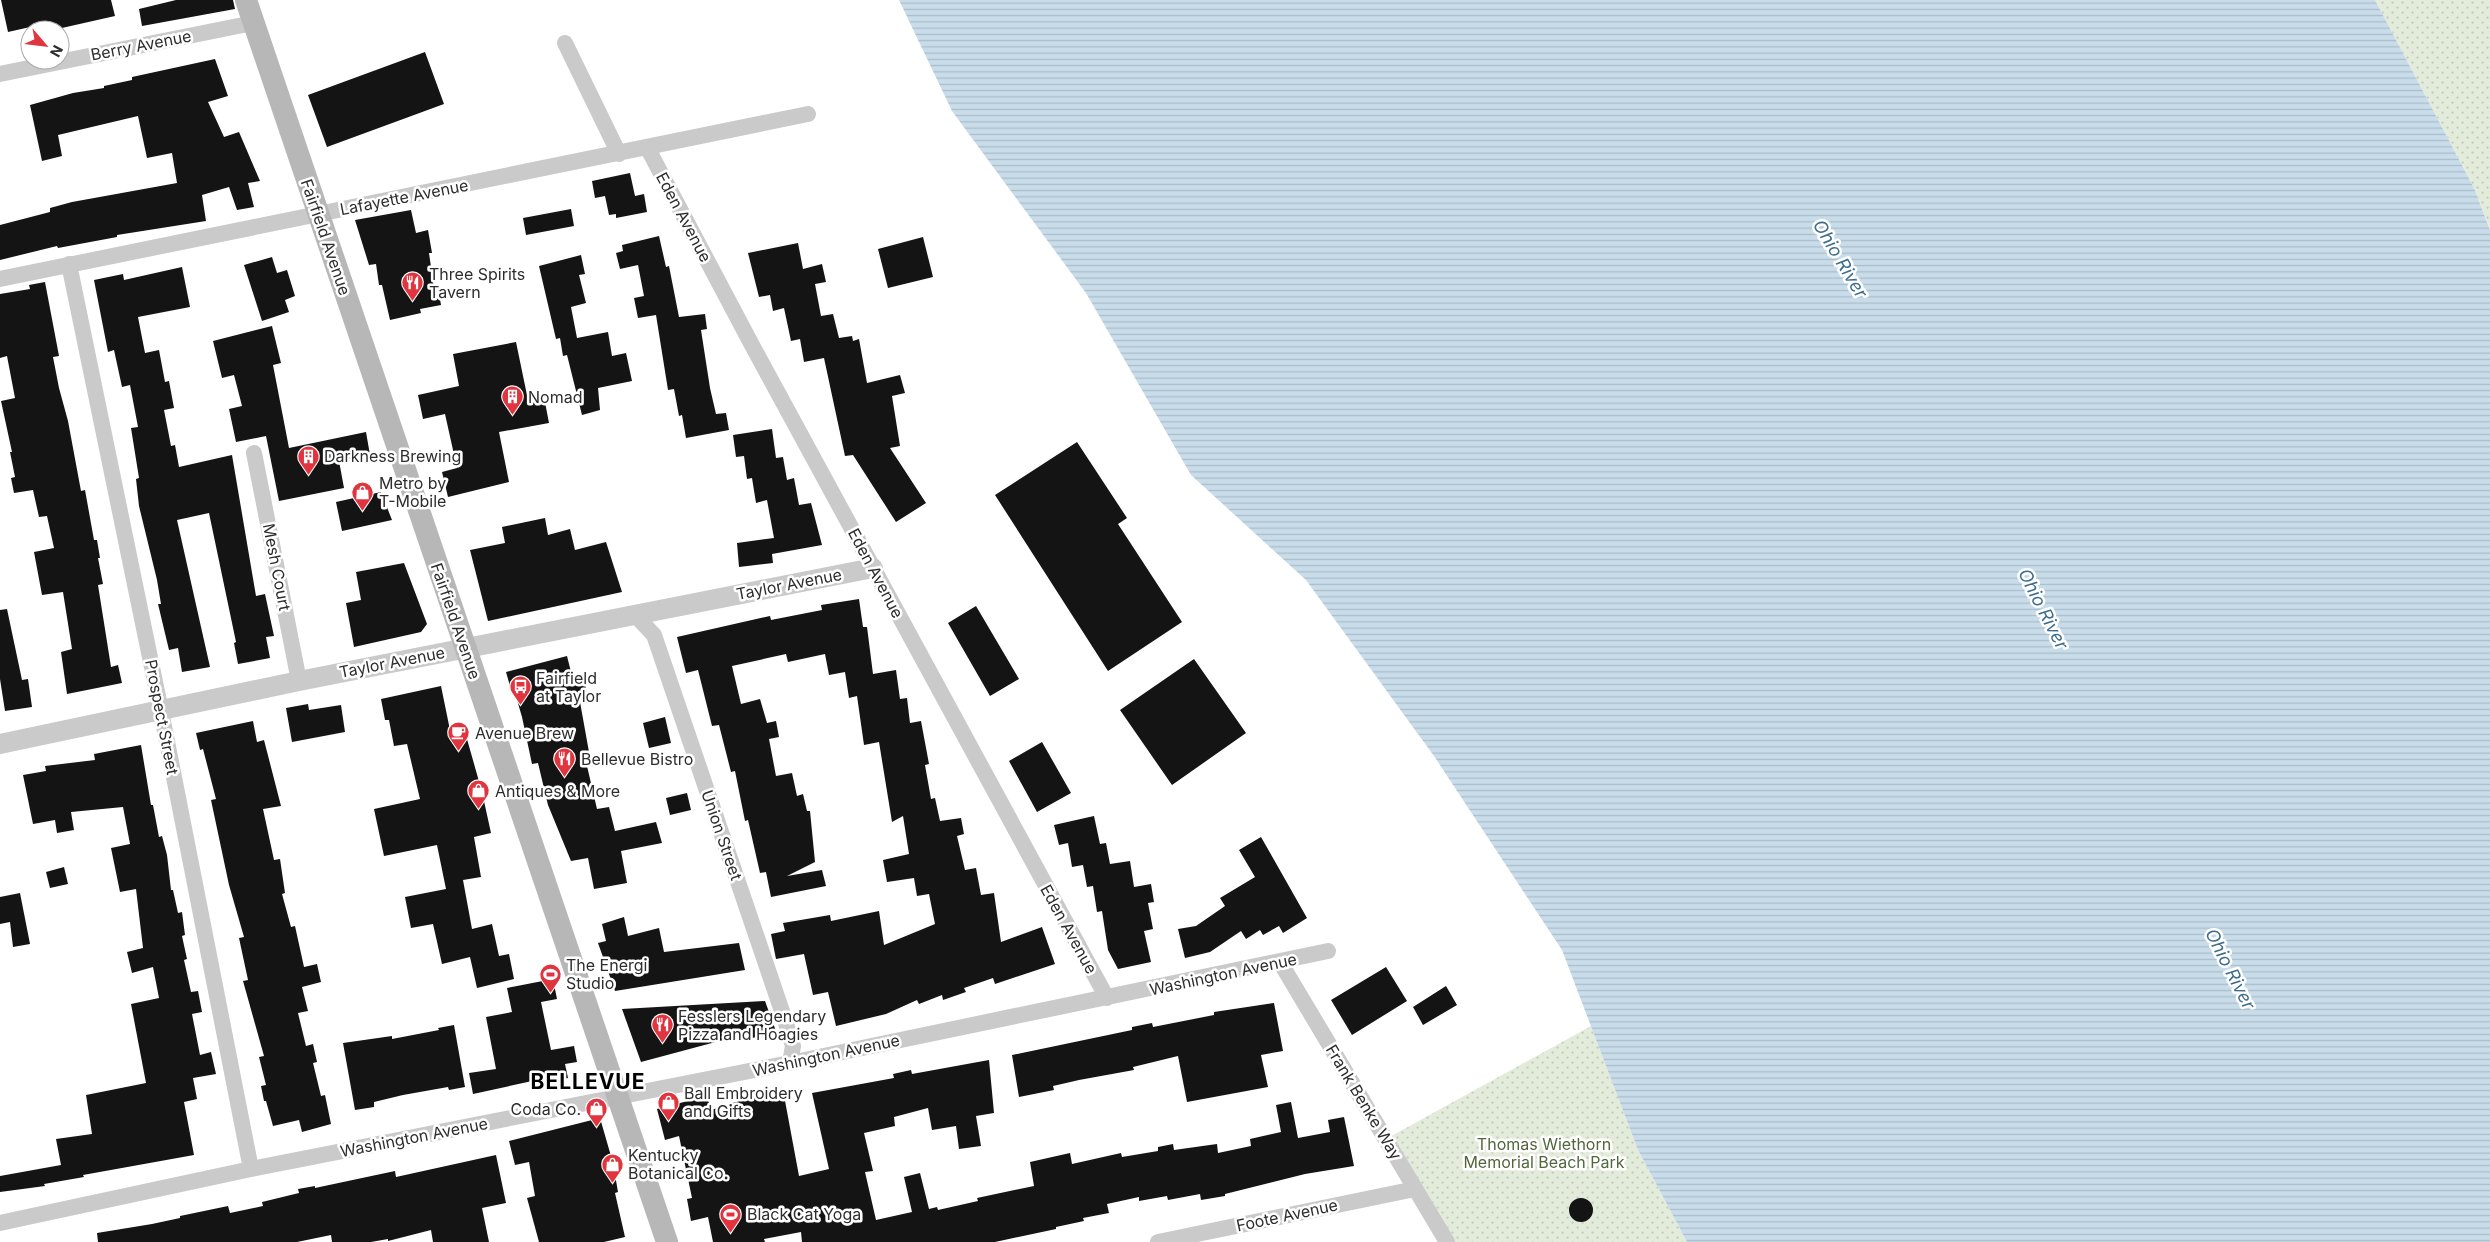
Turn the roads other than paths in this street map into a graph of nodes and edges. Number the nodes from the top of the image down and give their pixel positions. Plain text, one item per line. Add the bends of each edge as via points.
1 (246, 0) edge
2 (253, 23) junction
3 (565, 43) dead end
4 (0, 74) edge
5 (808, 114) dead end
6 (647, 147) junction
7 (619, 154) junction
8 (318, 215) junction
9 (69, 264) junction
10 (0, 279) edge
11 (254, 453) dead end
12 (873, 568) junction
13 (634, 614) junction
14 (465, 648) junction
15 (299, 681) junction
16 (161, 711) junction
17 (0, 744) edge
18 (1328, 950) dead end
19 (1280, 962) junction
20 (1107, 998) junction
21 (790, 1063) junction
22 (618, 1097) junction
23 (252, 1170) junction
24 (1415, 1189) junction
25 (0, 1223) edge
26 (667, 1242) edge
27 (1158, 1242) edge
28 (1447, 1242) edge

1 - 2 main road, Fairfield Avenue
2 - 4 street, Berry Avenue
2 - 8 main road, Fairfield Avenue
3 - 7 street
5 - 6 street, Lafayette Avenue
6 - 7 street, Lafayette Avenue
6 - 12 street, Eden Avenue
7 - 8 street, Lafayette Avenue
8 - 9 street, Lafayette Avenue
8 - 14 main road, Fairfield Avenue
9 - 10 street, Lafayette Avenue
9 - 16 street, Prospect Street
11 - 15 street, Mesh Court
12 - 13 street, Taylor Avenue
12 - 20 street, Eden Avenue
13 - 14 street, Taylor Avenue
13 - 21 street, Union Street via 654,635 785,1020 793,1046
14 - 15 street, Taylor Avenue
14 - 22 main road, Fairfield Avenue
15 - 16 street, Taylor Avenue
16 - 17 street, Taylor Avenue
16 - 23 street, Prospect Street
18 - 19 street, Washington Avenue
19 - 20 street, Washington Avenue
19 - 24 street, Frank Benke Way
20 - 21 street, Washington Avenue
21 - 22 street, Washington Avenue
22 - 23 street, Washington Avenue
22 - 26 main road, Fairfield Avenue
23 - 25 street, Washington Avenue
24 - 27 street, Foote Avenue
24 - 28 street, Frank Benke Way

